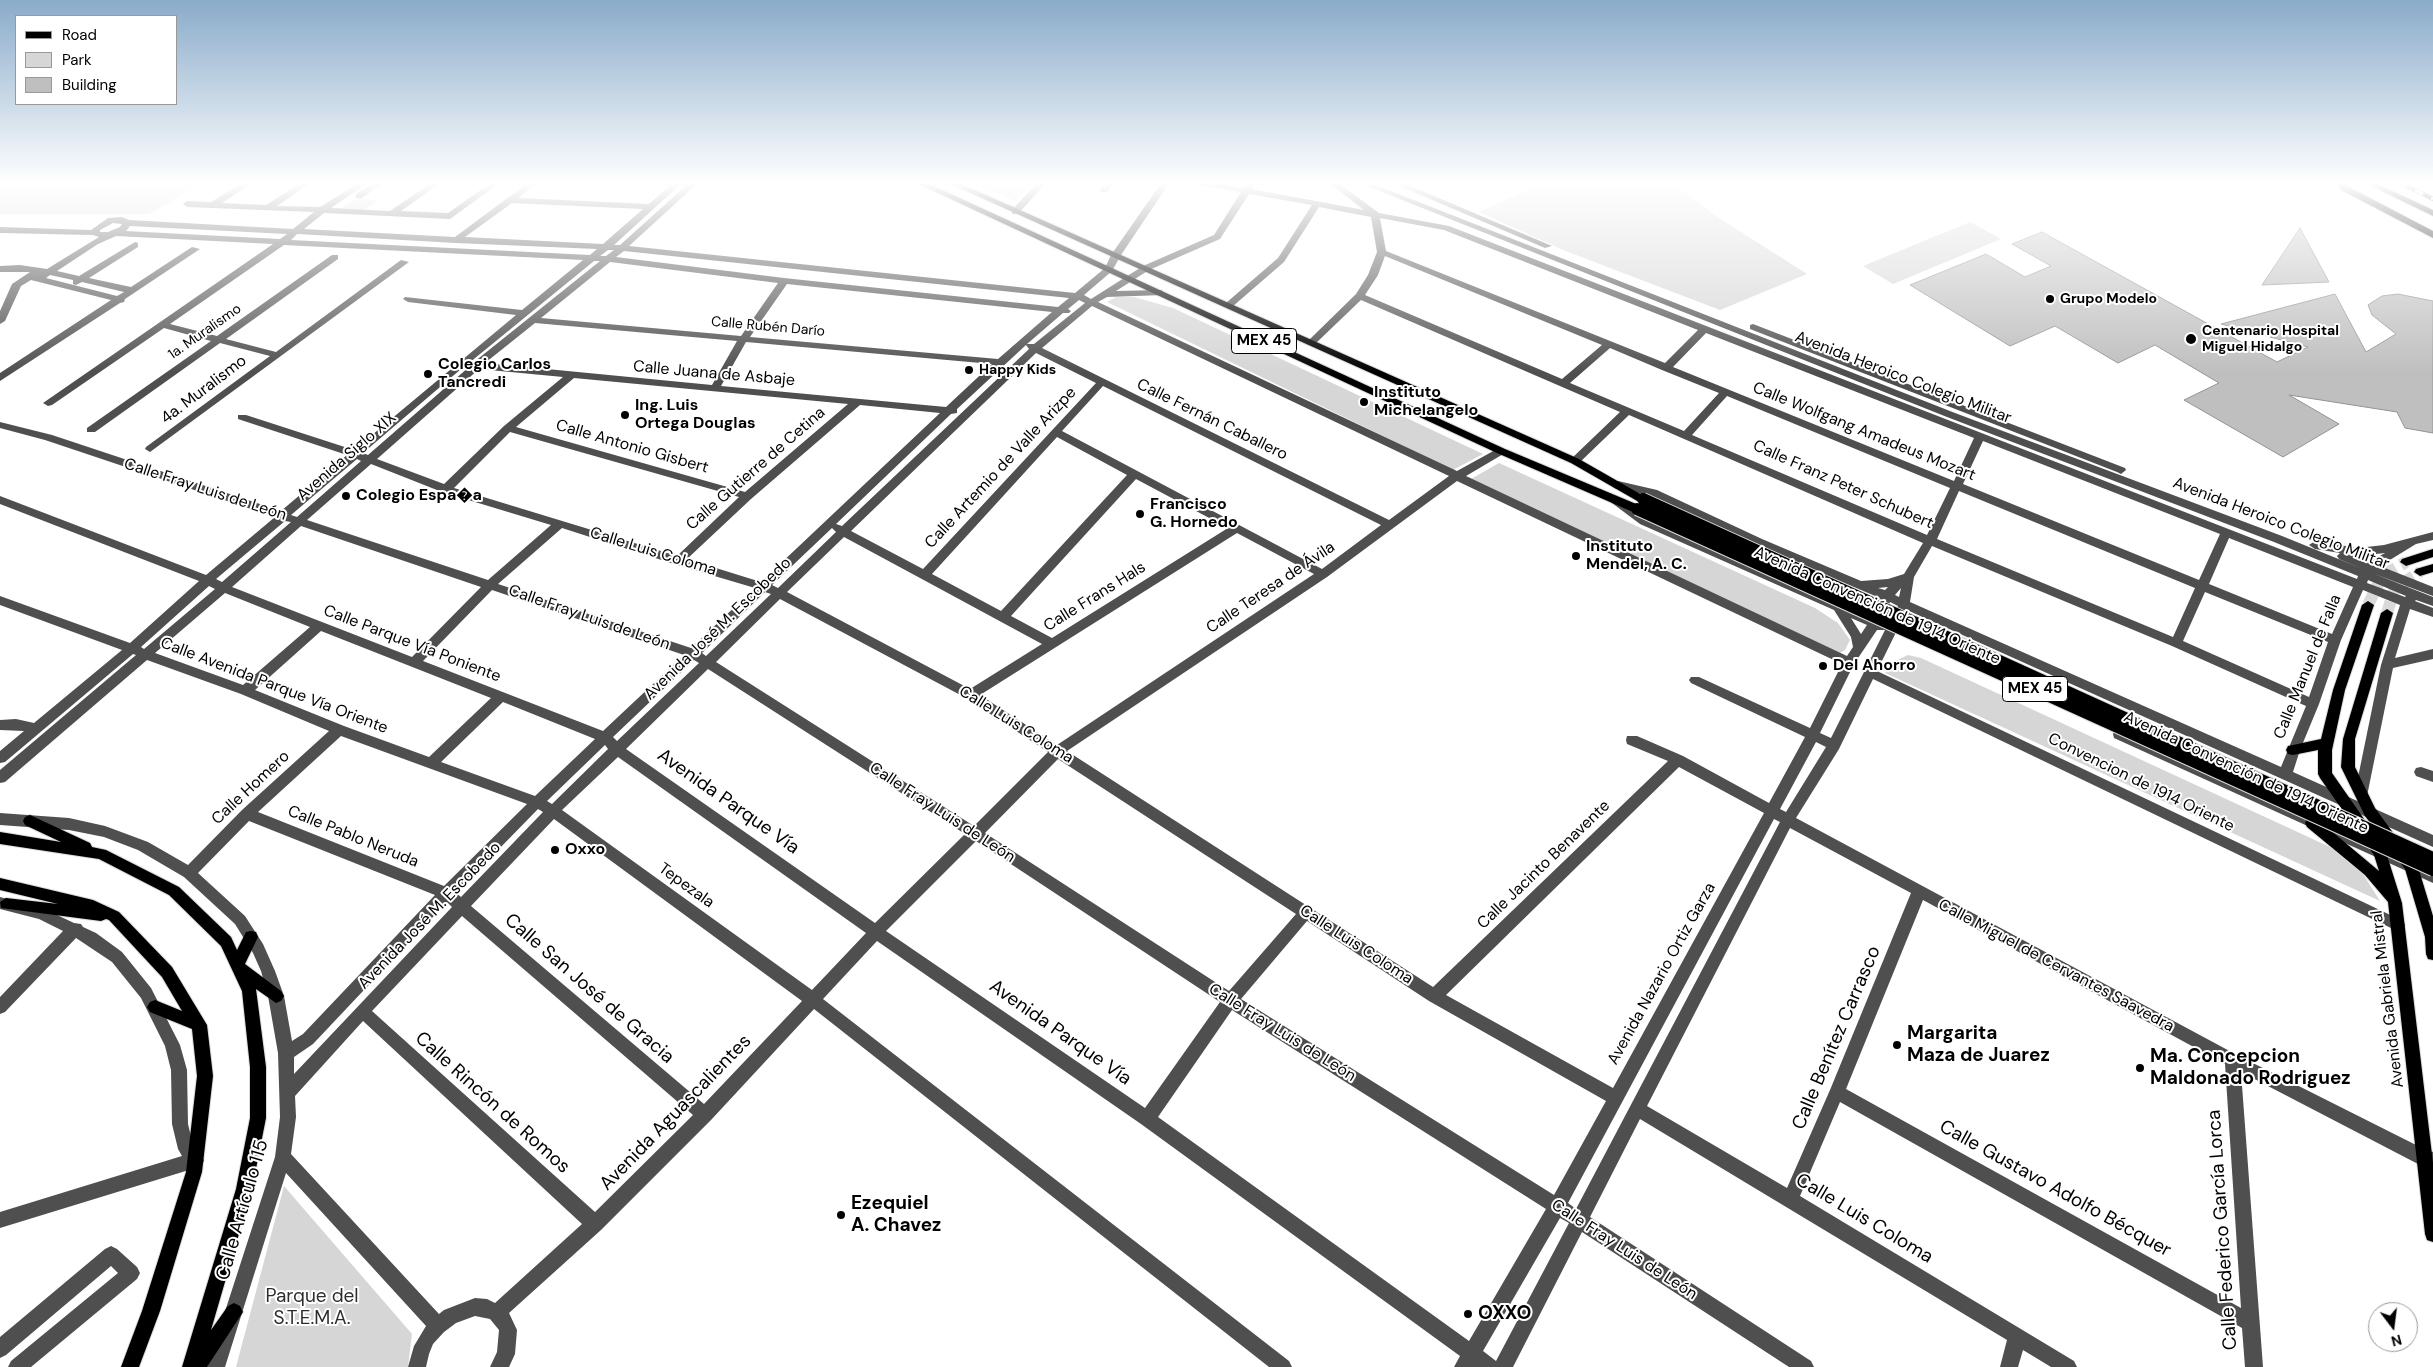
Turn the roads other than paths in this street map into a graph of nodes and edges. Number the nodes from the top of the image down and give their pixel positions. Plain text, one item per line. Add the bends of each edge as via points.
1 (78, 246) edge
2 (92, 246) edge
3 (134, 246) edge
4 (276, 246) edge
5 (347, 246) edge
6 (448, 246) edge
7 (603, 246) edge
8 (607, 246) junction
9 (624, 246) edge
10 (1059, 246) edge
11 (1094, 246) edge
12 (1122, 246) edge
13 (1197, 246) edge
14 (1290, 246) edge
15 (1381, 246) edge
16 (1492, 246) edge
17 (1524, 246) edge
18 (1546, 246) edge
19 (622, 248) junction
20 (195, 249) dead end
21 (441, 251) junction
22 (1382, 252) junction
23 (1116, 255) junction
24 (335, 257) dead end
25 (590, 258) junction
26 (607, 259) junction
27 (404, 262) dead end
28 (1146, 268) junction
29 (1110, 269) junction
30 (0, 271) edge
31 (49, 272) junction
32 (35, 276) junction
33 (80, 279) junction
34 (1130, 279) junction
35 (784, 281) junction
36 (68, 287) junction
37 (998, 288) junction
38 (134, 291) junction
39 (1031, 292) junction
40 (1160, 293) junction
41 (1105, 294) junction
42 (1078, 296) junction
43 (1360, 296) junction
44 (121, 300) junction
45 (408, 300) dead end
46 (1092, 302) junction
47 (989, 304) junction
48 (1229, 305) junction
49 (1020, 306) junction
50 (1060, 310) junction
51 (1079, 311) junction
52 (529, 317) junction
53 (0, 321) edge
54 (163, 325) junction
55 (1706, 328) junction
56 (744, 338) junction
57 (218, 341) junction
58 (1312, 342) junction
59 (1020, 344) junction
60 (1608, 345) junction
61 (1036, 348) junction
62 (277, 355) junction
63 (1000, 362) junction
64 (460, 365) junction
65 (477, 366) junction
66 (1666, 368) junction
67 (570, 376) junction
68 (0, 378) edge
69 (1102, 383) junction
70 (1564, 383) junction
71 (715, 388) junction
72 (1725, 392) junction
73 (48, 403) dead end
74 (856, 403) junction
75 (949, 410) junction
76 (1627, 411) junction
77 (965, 414) junction
78 (242, 417) dead end
79 (0, 425) edge
80 (508, 428) junction
81 (92, 430) dead end
82 (1056, 432) junction
83 (1686, 435) junction
84 (1980, 437) junction
85 (150, 449) dead end
86 (1501, 451) junction
87 (357, 455) junction
88 (368, 460) junction
89 (1575, 461) junction
90 (1135, 473) junction
91 (1455, 477) junction
92 (1618, 486) junction
93 (1957, 487) junction
94 (446, 488) junction
95 (747, 496) junction
96 (1611, 498) junction
97 (0, 500) edge
98 (1640, 504) junction
99 (2195, 513) junction
100 (282, 517) junction
101 (300, 520) junction
102 (561, 523) junction
103 (830, 525) junction
104 (1390, 525) junction
105 (1237, 528) junction
106 (844, 532) junction
107 (2226, 533) junction
108 (2433, 536) edge
109 (1930, 541) junction
110 (2410, 543) junction
111 (2275, 544) junction
112 (2315, 545) junction
113 (2433, 553) edge
114 (678, 561) junction
115 (2406, 562) tunnel mouth
116 (2433, 568) edge
117 (2420, 572) tunnel mouth
118 (1323, 574) junction
119 (2365, 574) junction
120 (924, 575) junction
121 (1905, 579) junction
122 (208, 580) junction
123 (491, 584) junction
124 (1857, 584) junction
125 (2201, 586) junction
126 (765, 587) junction
127 (223, 588) junction
128 (2422, 592) edge
129 (779, 593) junction
130 (1888, 596) junction
131 (0, 600) edge
132 (2433, 602) edge
133 (1904, 604) junction
134 (2368, 605) tunnel mouth
135 (1837, 607) junction
136 (2387, 613) tunnel mouth
137 (2433, 613) edge
138 (1003, 617) junction
139 (1874, 624) junction
140 (319, 626) junction
141 (1891, 629) junction
142 (2334, 640) junction
143 (1051, 643) junction
144 (2176, 643) junction
145 (1859, 648) junction
146 (130, 650) junction
147 (145, 654) junction
148 (694, 654) junction
149 (2433, 654) edge
150 (414, 662) junction
151 (708, 662) junction
152 (1849, 662) junction
153 (2387, 665) junction
154 (1869, 672) junction
155 (1695, 680) dead end
156 (245, 691) junction
157 (970, 695) junction
158 (501, 696) junction
159 (2313, 704) junction
160 (0, 713) edge
161 (16, 724) junction
162 (0, 725) edge
163 (36, 728) junction
164 (339, 730) junction
165 (1813, 735) junction
166 (605, 737) junction
167 (1632, 740) dead end
168 (2328, 743) junction
169 (1834, 744) junction
170 (616, 748) junction
171 (2293, 750) junction
172 (1058, 751) junction
173 (0, 758) edge
174 (1678, 760) junction
175 (431, 763) junction
176 (2285, 775) junction
177 (0, 778) edge
178 (2362, 792) junction
179 (2342, 800) junction
180 (537, 802) junction
181 (553, 811) junction
182 (1770, 812) junction
183 (2370, 812) junction
184 (247, 814) junction
185 (0, 819) edge
186 (1787, 820) junction
187 (30, 821) junction
188 (2312, 824) junction
189 (974, 833) junction
190 (0, 838) edge
191 (2433, 842) edge
192 (2380, 853) junction
193 (101, 854) junction
194 (2433, 858) edge
195 (2411, 867) junction
196 (2433, 870) edge
197 (189, 873) junction
198 (2433, 877) edge
199 (0, 884) edge
200 (1919, 892) junction
201 (446, 893) junction
202 (2394, 903) junction
203 (3, 904) edge
204 (462, 906) junction
205 (1306, 912) junction
206 (114, 916) junction
207 (2398, 925) junction
208 (76, 928) junction
209 (876, 932) junction
210 (2433, 936) edge
211 (251, 937) junction
212 (2433, 954) edge
213 (237, 966) junction
214 (276, 996) junction
215 (1434, 996) junction
216 (813, 1000) junction
217 (1230, 1000) junction
218 (0, 1007) edge
219 (155, 1007) junction
220 (362, 1011) junction
221 (199, 1025) junction
222 (286, 1053) junction
223 (2232, 1060) junction
224 (1837, 1092) junction
225 (288, 1093) junction
226 (1615, 1097) junction
227 (1638, 1109) junction
228 (705, 1115) junction
229 (1147, 1119) junction
230 (283, 1157) junction
231 (2428, 1159) edge
232 (196, 1160) junction
233 (1790, 1199) junction
234 (1557, 1206) junction
235 (5, 1215) edge
236 (1579, 1220) junction
237 (595, 1224) junction
238 (2433, 1234) edge
239 (234, 1312) junction
240 (496, 1313) junction
241 (2251, 1323) junction
242 (438, 1326) junction
243 (2017, 1337) junction
244 (0, 1348) edge
245 (1467, 1361) edge
246 (17, 1367) edge
247 (130, 1367) edge
248 (191, 1367) edge
249 (196, 1367) edge
250 (216, 1367) edge
251 (417, 1367) edge
252 (499, 1367) edge
253 (1283, 1367) edge
254 (1490, 1367) edge
255 (1503, 1367) edge
256 (1805, 1367) edge
257 (2009, 1367) edge
258 (2068, 1367) edge
259 (2254, 1367) edge

1 - 32 street
2 - 31 street
3 - 33 street
4 - 54 street
5 - 21 street
6 - 21 street
7 - 8 street
8 - 19 street
8 - 25 street, Avenida Siglo XIX
9 - 19 street, Avenida Siglo XIX
10 - 29 main road, Avenida Convención de 1914 Oriente / MEX 45
11 - 23 main road, Avenida Convención de 1914 Oriente / MEX 45
12 - 23 street
13 - 28 street, Avenida José M. Escobedo
14 - 48 street via 1281,260
15 - 22 street
16 - 55 street, Avenida Heroico Colegio Militar
17 - 99 street, Avenida Heroico Colegio Militar
18 - 112 street, Avenida Heroico Colegio Militar
19 - 26 street, Avenida Siglo XIX
19 - 37 street
20 - 38 street
21 - 25 street
22 - 43 street
22 - 60 street, Calle Wolfgang Amadeus Mozart
23 - 28 main road, Avenida Convención de 1914 Oriente / MEX 45
23 - 29 street
24 - 57 street, 1a. Muralismo
25 - 26 street
25 - 52 street, Avenida Siglo XIX
26 - 35 street
26 - 52 street, Avenida Siglo XIX
27 - 62 street, 4a. Muralismo
28 - 34 street, Avenida José M. Escobedo
28 - 48 main road, Avenida Convención de 1914 Oriente / MEX 45
29 - 34 main road, Avenida Convención de 1914 Oriente / MEX 45
29 - 42 street, Avenida José M. Escobedo
30 - 32 street
31 - 32 street
31 - 33 street
32 - 36 street
32 - 53 street via 16,284
33 - 36 street
33 - 38 street
34 - 40 main road, Avenida Convención de 1914 Oriente / MEX 45
34 - 41 street, Avenida José M. Escobedo
35 - 47 street
35 - 56 street
36 - 44 street
37 - 39 street
37 - 47 street
38 - 44 street
39 - 42 street
39 - 49 street
40 - 41 street
40 - 86 main road, Avenida Convención de 1914 Oriente / MEX 45
41 - 46 street, Avenida José M. Escobedo
42 - 46 street
42 - 50 street, Avenida José M. Escobedo
43 - 58 street
43 - 70 street, Calle Franz Peter Schubert
44 - 68 street
45 - 52 street, Calle Rubén Darío
46 - 51 street, Avenida José M. Escobedo
46 - 91 street
47 - 49 street
48 - 58 main road, Avenida Convención de 1914 Oriente / MEX 45
49 - 50 street
50 - 51 street
50 - 59 street, Avenida José M. Escobedo
51 - 61 street, Avenida José M. Escobedo
52 - 56 street, Calle Rubén Darío
52 - 64 street, Avenida Siglo XIX
52 - 65 street, Avenida Siglo XIX
54 - 57 street
54 - 73 street
55 - 66 street
55 - 84 street, Avenida Heroico Colegio Militar
56 - 63 street, Calle Rubén Darío
56 - 71 street
57 - 62 street
57 - 81 street, 1a. Muralismo
58 - 89 main road, Avenida Convención de 1914 Oriente / MEX 45
59 - 61 street, Calle Fernán Caballero
59 - 63 street, Avenida José M. Escobedo
60 - 66 street, Calle Wolfgang Amadeus Mozart
60 - 70 street
61 - 69 street, Calle Fernán Caballero
61 - 77 street, Avenida José M. Escobedo
62 - 85 street, 4a. Muralismo
63 - 75 street, Avenida José M. Escobedo
64 - 65 street, Calle Juana de Asbaje
64 - 87 street, Avenida Siglo XIX
65 - 67 street, Calle Juana de Asbaje
65 - 88 street, Avenida Siglo XIX
66 - 72 street, Calle Wolfgang Amadeus Mozart
67 - 71 street, Calle Juana de Asbaje
67 - 80 street
69 - 82 street, Calle Artemio de Valle Arizpe
69 - 104 street, Calle Fernán Caballero
70 - 76 street, Calle Franz Peter Schubert
71 - 74 street, Calle Juana de Asbaje
72 - 83 street
72 - 93 street, Calle Wolfgang Amadeus Mozart
74 - 75 street, Calle Juana de Asbaje
74 - 95 street, Calle Gutierre de Cetina
75 - 77 street, Calle Juana de Asbaje
75 - 103 street, Avenida José M. Escobedo
76 - 83 street, Calle Franz Peter Schubert
76 - 89 street
77 - 106 street, Avenida José M. Escobedo
78 - 87 street, Calle Luis Coloma
79 - 100 street, Calle Fray Luis de León via 48,437
80 - 94 street
80 - 95 street, Calle Antonio Gisbert
82 - 90 street
82 - 120 street, Calle Artemio de Valle Arizpe
83 - 109 street, Calle Franz Peter Schubert
84 - 93 street, Avenida Nazario Ortiz Garza
84 - 99 street, Avenida Heroico Colegio Militar
86 - 91 street, Calle Teresa de Ávila
86 - 96 main road, Avenida Convención de 1914 Oriente / MEX 45
87 - 88 street, Calle Luis Coloma
87 - 100 street, Avenida Siglo XIX
88 - 94 street, Calle Luis Coloma
88 - 101 street, Avenida Siglo XIX
89 - 92 main road, Avenida Convención de 1914 Oriente / MEX 45
90 - 105 street
90 - 138 street
91 - 104 street, Calle Teresa de Ávila
91 - 152 street
92 - 98 main road, Avenida Convención de 1914 Oriente / MEX 45
92 - 124 street, Avenida Convención de 1914 Oriente via 1653,493
93 - 109 street, Avenida Nazario Ortiz Garza
93 - 125 street, Calle Wolfgang Amadeus Mozart
94 - 102 street, Calle Luis Coloma
95 - 114 street, Calle Gutierre de Cetina
96 - 98 main road, Avenida Convención de 1914 Oriente / MEX 45
96 - 135 street, Avenida Convención de 1914 Oriente via 1644,521
97 - 122 street, Calle Parque Vía Poniente
98 - 194 main road, Avenida Convención de 1914 Oriente / MEX 45, bridge
98 - 196 main road, Avenida Convención de 1914 Oriente / MEX 45, bridge
99 - 107 street, Avenida Heroico Colegio Militar
99 - 111 street, Avenida Heroico Colegio Militar
100 - 101 street, Calle Fray Luis de León
100 - 122 street, Avenida Siglo XIX
101 - 123 street, Calle Fray Luis de León
101 - 127 street, Avenida Siglo XIX
102 - 114 street, Calle Luis Coloma
102 - 123 street
103 - 106 street
103 - 126 street, Avenida José M. Escobedo
104 - 118 street, Calle Teresa de Ávila
105 - 118 street
105 - 143 street, Calle Frans Hals
106 - 120 street
106 - 129 street, Avenida José M. Escobedo
107 - 111 street, Avenida Heroico Colegio Militar
107 - 125 street
108 - 110 street
109 - 121 street, Avenida Nazario Ortiz Garza
109 - 144 street, Calle Franz Peter Schubert
110 - 112 street via 2358,552
110 - 119 street
111 - 119 street, Avenida Heroico Colegio Militar
112 - 119 street, Avenida Heroico Colegio Militar
113 - 115 main road
114 - 126 street, Calle Luis Coloma
116 - 117 main road
118 - 172 street, Calle Teresa de Ávila
119 - 128 street
119 - 128 street, Avenida Heroico Colegio Militar
119 - 142 street, Calle Manuel de Falla
120 - 138 street
121 - 124 street
121 - 130 street, Avenida Nazario Ortiz Garza
121 - 133 street
122 - 127 street, Calle Parque Vía Poniente
122 - 146 street, Avenida Siglo XIX
123 - 148 street, Calle Fray Luis de León
123 - 150 street
124 - 130 street, Avenida Convención de 1914 Oriente
125 - 142 street, Calle Wolfgang Amadeus Mozart
125 - 144 street
126 - 129 street, Calle Luis Coloma
126 - 148 street, Avenida José M. Escobedo
127 - 140 street, Calle Parque Vía Poniente
127 - 147 street, Avenida Siglo XIX
128 - 132 street, Avenida Heroico Colegio Militar
128 - 137 street
128 - 153 street
129 - 151 street, Avenida José M. Escobedo
129 - 157 street, Calle Luis Coloma
130 - 133 street, Avenida Convención de 1914 Oriente
130 - 139 street, Avenida Nazario Ortiz Garza
131 - 146 street, Calle Avenida Parque Vía Oriente
133 - 141 street
133 - 176 street, Avenida Convención de 1914 Oriente
134 - 168 main road, Avenida Gabriela Mistral via 2339,690
135 - 139 street, Avenida Convención de 1914 Oriente
135 - 145 street via 1857,636
136 - 178 main road via 2349,739 2348,767
138 - 143 street
139 - 141 street, Avenida Convención de 1914 Oriente
139 - 145 street, Avenida Nazario Ortiz Garza
140 - 150 street, Calle Parque Vía Poniente
140 - 156 street
141 - 154 street
141 - 188 street, Avenida Convención de 1914 Oriente
142 - 159 street, Calle Manuel de Falla
143 - 157 street, Calle Frans Hals
144 - 159 street, Calle Franz Peter Schubert
145 - 152 street, Avenida Nazario Ortiz Garza
146 - 147 street, Calle Avenida Parque Vía Oriente
146 - 163 street, Avenida Siglo XIX
147 - 156 street, Calle Avenida Parque Vía Oriente
147 - 177 street, Avenida Siglo XIX
148 - 151 street, Calle Fray Luis de León
148 - 166 street, Avenida José M. Escobedo
149 - 153 street
150 - 158 street, Calle Parque Vía Poniente
151 - 170 street, Avenida José M. Escobedo
151 - 189 street, Calle Fray Luis de León
152 - 165 street, Avenida Nazario Ortiz Garza
153 - 178 street
154 - 169 street
154 - 207 street, Convencion de 1914 Oriente
155 - 165 street
156 - 164 street, Calle Avenida Parque Vía Oriente
157 - 172 street, Calle Luis Coloma
158 - 166 street, Calle Parque Vía Poniente
158 - 175 street
159 - 171 street, Calle Manuel de Falla
160 - 161 street
161 - 162 street
161 - 163 street
163 - 173 street, Avenida Siglo XIX
164 - 175 street, Calle Avenida Parque Vía Oriente
164 - 184 street, Calle Homero
165 - 169 street
165 - 182 street, Avenida Nazario Ortiz Garza
166 - 170 street, Avenida Parque Vía
166 - 180 street, Avenida José M. Escobedo
167 - 174 street, Calle Miguel de Cervantes Saavedra
168 - 171 main road
168 - 179 main road, Avenida Gabriela Mistral via 2325,774
169 - 186 street
170 - 181 street, Avenida José M. Escobedo
170 - 209 street, Avenida Parque Vía
171 - 176 street, Calle Manuel de Falla
172 - 189 street, Calle Teresa de Ávila
172 - 205 street, Calle Luis Coloma
174 - 182 street, Calle Miguel de Cervantes Saavedra
174 - 215 street, Calle Jacinto Benavente
175 - 180 street, Calle Avenida Parque Vía Oriente
176 - 179 street, Avenida Convención de 1914 Oriente
178 - 183 main road
179 - 183 street, Avenida Convención de 1914 Oriente
179 - 192 main road, Avenida Gabriela Mistral
180 - 181 street, Tepezala
180 - 201 street, Avenida José M. Escobedo
181 - 204 street, Avenida José M. Escobedo
181 - 216 street, Tepezala
182 - 186 street, Calle Miguel de Cervantes Saavedra
182 - 226 street, Avenida Nazario Ortiz Garza
183 - 191 street, Avenida Convención de 1914 Oriente
183 - 195 main road
184 - 197 street, Calle Homero
184 - 201 street, Calle Pablo Neruda
185 - 187 street, Calle Artículo 115
186 - 200 street, Calle Miguel de Cervantes Saavedra
186 - 227 street
187 - 193 main road
187 - 197 street, Calle Artículo 115 via 69,824 105,832 143,846
188 - 192 street, Avenida Convención de 1914 Oriente
188 - 202 main road via 2370,871
189 - 209 street, Avenida Aguascalientes
189 - 217 street, Calle Fray Luis de León
190 - 193 main road
192 - 195 street, Avenida Convención de 1914 Oriente
192 - 202 main road, Avenida Gabriela Mistral
193 - 213 main road via 174,891 226,942
195 - 198 street, Avenida Convención de 1914 Oriente
195 - 210 main road
197 - 211 street, Calle Artículo 115 via 240,920
199 - 206 main road via 93,906
200 - 223 street, Calle Miguel de Cervantes Saavedra
200 - 224 street, Calle Benítez Carrasco
201 - 204 street, Calle San José de Gracia
201 - 222 street, Avenida José M. Escobedo via 314,1032
202 - 207 main road, Avenida Gabriela Mistral
203 - 206 main road
203 - 208 street via 42,914
204 - 220 street, Avenida José M. Escobedo
204 - 228 street, Calle San José de Gracia
205 - 215 street, Calle Luis Coloma
205 - 217 street
206 - 221 main road via 167,972
207 - 231 main road, Avenida Gabriela Mistral
208 - 218 street
208 - 219 street via 117,957
209 - 216 street, Avenida Aguascalientes
209 - 229 street, Avenida Parque Vía
210 - 212 main road
211 - 213 main road
211 - 214 street, Calle Artículo 115
213 - 214 main road
213 - 248 main road via 249,991 258,1068 258,1118 244,1189
214 - 222 street, Calle Artículo 115
215 - 226 street, Calle Luis Coloma
216 - 228 street, Avenida Aguascalientes
216 - 253 street
217 - 229 street
217 - 234 street, Calle Fray Luis de León
219 - 221 main road
219 - 232 street via 179,1070 180,1124 186,1149
220 - 225 street, Avenida José M. Escobedo
220 - 237 street, Calle Rincón de Romos
221 - 232 main road via 206,1076
222 - 225 street, Calle Artículo 115
223 - 231 street, Calle Miguel de Cervantes Saavedra
223 - 241 street, Calle Federico García Lorca
224 - 233 street, Calle Benítez Carrasco
224 - 241 street, Calle Gustavo Adolfo Bécquer
225 - 230 street, Calle Artículo 115
226 - 234 street, Avenida Nazario Ortiz Garza
227 - 233 street, Calle Luis Coloma
227 - 236 street
228 - 237 street, Avenida Aguascalientes
229 - 245 street, Avenida Parque Vía
230 - 239 street, Calle Artículo 115
230 - 242 street
231 - 238 main road, Avenida Gabriela Mistral
232 - 235 street
232 - 247 main road via 151,1311
233 - 243 street, Calle Luis Coloma
234 - 236 street, Calle Fray Luis de León
234 - 245 street, Avenida Nazario Ortiz Garza
236 - 255 street
236 - 256 street, Calle Fray Luis de León
237 - 240 street, Avenida Aguascalientes
239 - 249 main road
239 - 250 street, Calle Artículo 115
240 - 242 street via 475,1307 456,1313
240 - 252 street via 506,1325 508,1341
241 - 259 street, Calle Federico García Lorca
242 - 251 street via 427,1338
243 - 257 street
243 - 258 street, Calle Luis Coloma
244 - 246 street via 111,1254 131,1273
245 - 254 street, Avenida Parque Vía

